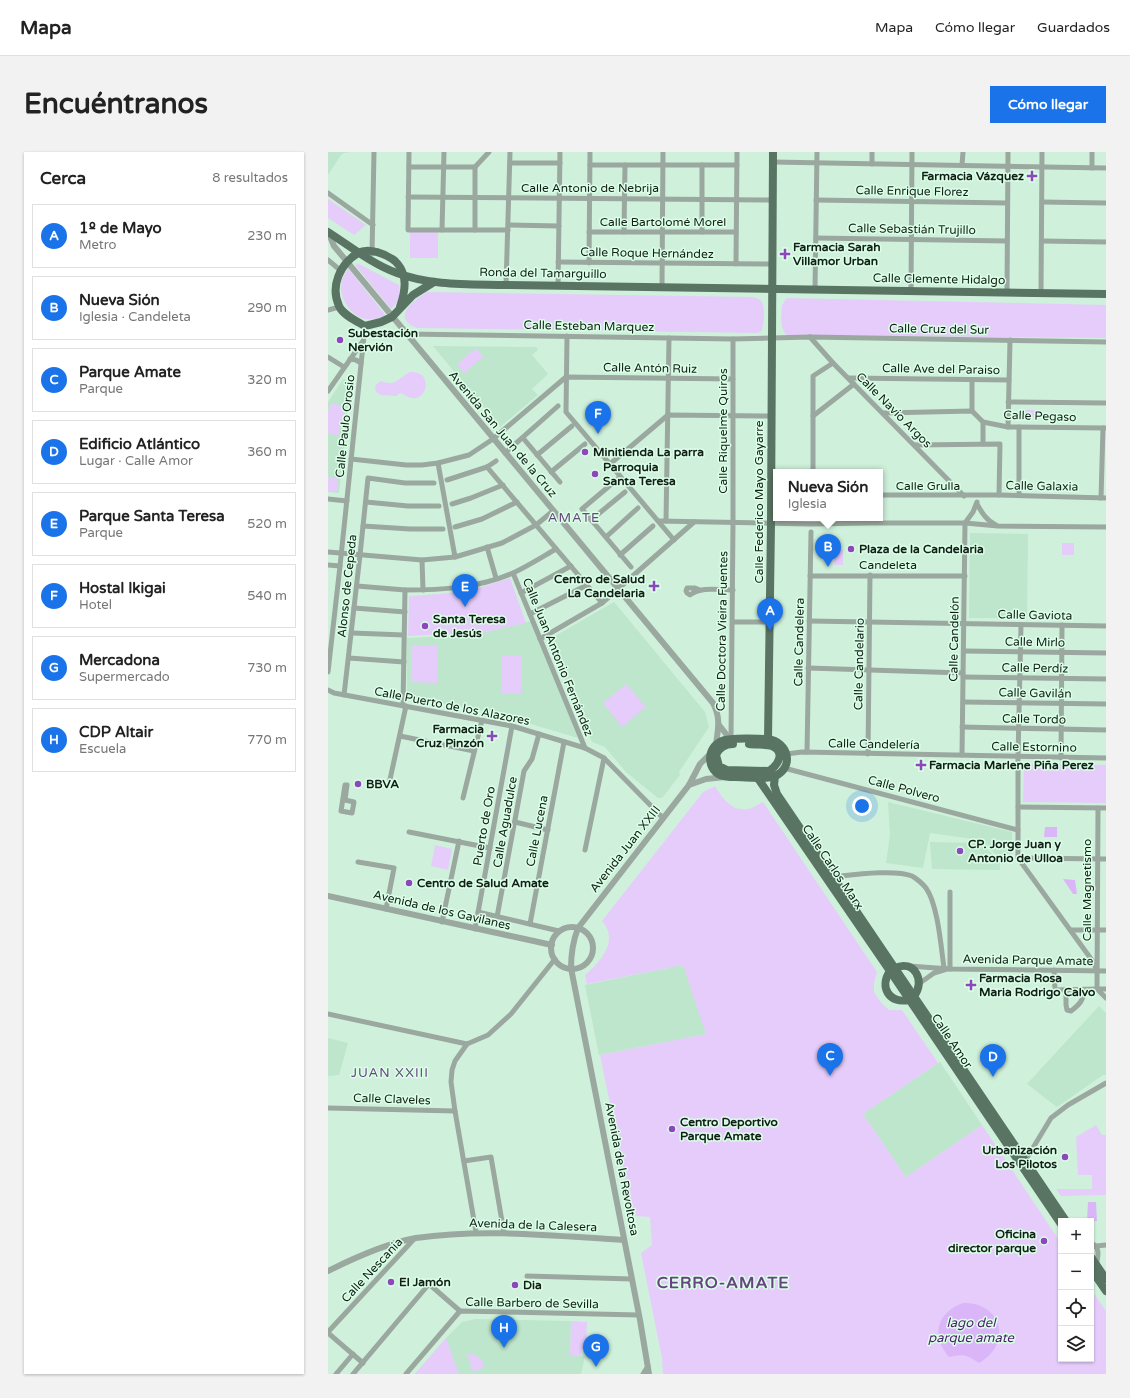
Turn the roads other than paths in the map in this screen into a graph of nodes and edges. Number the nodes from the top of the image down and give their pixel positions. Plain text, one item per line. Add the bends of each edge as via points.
1 (374, 152) edge
2 (409, 152) edge
3 (444, 152) edge
4 (489, 152) edge
5 (510, 152) edge
6 (560, 152) edge
7 (590, 152) edge
8 (663, 152) edge
9 (737, 152) edge
10 (773, 152) edge
11 (817, 152) edge
12 (872, 152) edge
13 (912, 152) edge
14 (963, 152) edge
15 (1008, 152) edge
16 (1042, 152) edge
17 (1092, 152) edge
18 (772, 162) junction
19 (817, 162) junction
20 (510, 163) junction
21 (560, 163) junction
22 (872, 164) junction
23 (912, 164) junction
24 (590, 165) junction
25 (625, 165) junction
26 (663, 165) junction
27 (702, 165) junction
28 (737, 165) junction
29 (962, 166) junction
30 (1008, 166) junction
31 (409, 167) junction
32 (444, 167) junction
33 (475, 167) junction
34 (1042, 167) junction
35 (1092, 168) junction
36 (1106, 168) edge
37 (328, 193) edge
38 (408, 198) junction
39 (443, 198) junction
40 (509, 198) junction
41 (559, 198) junction
42 (590, 198) junction
43 (475, 199) junction
44 (624, 199) junction
45 (663, 199) junction
46 (702, 199) junction
47 (736, 199) junction
48 (772, 200) junction
49 (816, 200) junction
50 (912, 201) junction
51 (1042, 202) junction
52 (1008, 203) junction
53 (1106, 203) edge
54 (373, 225) junction
55 (559, 226) junction
56 (509, 228) junction
57 (442, 230) junction
58 (475, 230) junction
59 (328, 232) edge
60 (590, 232) junction
61 (624, 232) junction
62 (662, 232) junction
63 (702, 232) junction
64 (736, 232) junction
65 (816, 238) junction
66 (911, 239) junction
67 (1007, 240) junction
68 (1042, 241) junction
69 (1106, 242) edge
70 (372, 250) junction
71 (359, 253) junction
72 (328, 260) edge
73 (373, 261) junction
74 (348, 262) junction
75 (558, 262) junction
76 (589, 263) junction
77 (662, 263) junction
78 (736, 264) junction
79 (772, 264) junction
80 (340, 270) junction
81 (404, 275) junction
82 (434, 282) junction
83 (506, 285) junction
84 (558, 286) junction
85 (662, 287) junction
86 (771, 289) junction
87 (815, 289) junction
88 (911, 291) junction
89 (1007, 293) junction
90 (1041, 293) junction
91 (1106, 294) edge
92 (339, 306) junction
93 (400, 307) junction
94 (328, 310) edge
95 (392, 317) junction
96 (365, 326) junction
97 (406, 334) junction
98 (567, 336) junction
99 (771, 337) junction
100 (810, 337) junction
101 (669, 338) junction
102 (734, 339) junction
103 (1010, 340) junction
104 (364, 341) junction
105 (1106, 342) edge
106 (328, 357) edge
107 (350, 359) junction
108 (361, 363) junction
109 (833, 363) junction
110 (344, 367) junction
111 (566, 377) junction
112 (669, 378) junction
113 (849, 378) junction
114 (733, 379) junction
115 (972, 380) junction
116 (1009, 380) junction
117 (854, 384) junction
118 (328, 391) edge
119 (1008, 402) junction
120 (1106, 403) edge
121 (558, 406) dead end
122 (972, 411) junction
123 (883, 413) junction
124 (668, 415) junction
125 (733, 416) junction
126 (771, 416) junction
127 (813, 416) junction
128 (983, 422) junction
129 (572, 426) dead end
130 (1008, 427) junction
131 (1019, 427) junction
132 (1104, 428) edge
133 (523, 438) junction
134 (493, 439) junction
135 (585, 444) dead end
136 (983, 444) junction
137 (915, 445) junction
138 (505, 453) junction
139 (537, 455) junction
140 (351, 459) junction
141 (496, 461) dead end
142 (438, 463) junction
143 (610, 464) junction
144 (487, 468) junction
145 (813, 469) edge
146 (551, 472) junction
147 (620, 477) junction
148 (447, 480) dead end
149 (560, 482) dead end
150 (434, 483) dead end
151 (502, 485) junction
152 (625, 492) dead end
153 (883, 495) edge
154 (998, 495) junction
155 (964, 496) junction
156 (977, 496) junction
157 (1019, 496) junction
158 (1104, 498) edge
159 (328, 499) edge
160 (347, 501) junction
161 (366, 502) junction
162 (517, 502) junction
163 (452, 504) dead end
164 (977, 504) junction
165 (439, 506) dead end
166 (638, 508) dead end
167 (553, 511) junction
168 (591, 520) junction
169 (658, 521) junction
170 (811, 521) edge
171 (666, 522) junction
172 (694, 522) junction
173 (733, 523) junction
174 (771, 523) junction
175 (965, 523) junction
176 (536, 525) junction
177 (363, 526) junction
178 (653, 526) dead end
179 (998, 526) junction
180 (455, 527) dead end
181 (1106, 527) edge
182 (443, 529) dead end
183 (810, 532) dead end
184 (606, 538) junction
185 (674, 540) junction
186 (487, 547) junction
187 (556, 549) junction
188 (328, 552) edge
189 (342, 554) junction
190 (360, 555) junction
191 (620, 555) junction
192 (455, 557) junction
193 (422, 560) junction
194 (328, 565) edge
195 (340, 566) junction
196 (571, 566) junction
197 (630, 567) dead end
198 (513, 573) junction
199 (870, 575) junction
200 (810, 576) junction
201 (965, 576) junction
202 (496, 578) junction
203 (587, 585) junction
204 (357, 586) junction
205 (405, 590) junction
206 (423, 590) junction
207 (618, 590) junction
208 (700, 590) dead end
209 (733, 590) junction
210 (521, 593) junction
211 (602, 603) junction
212 (354, 608) junction
213 (404, 612) junction
214 (530, 614) junction
215 (809, 621) junction
216 (733, 622) junction
217 (770, 622) junction
218 (870, 622) junction
219 (964, 624) junction
220 (1021, 625) junction
221 (1062, 625) junction
222 (1106, 626) edge
223 (352, 632) junction
224 (404, 635) junction
225 (540, 639) junction
226 (964, 651) junction
227 (1020, 652) junction
228 (1062, 653) junction
229 (1106, 653) edge
230 (349, 658) junction
231 (404, 662) junction
232 (808, 668) junction
233 (869, 670) junction
234 (328, 672) edge
235 (963, 675) junction
236 (1020, 678) junction
237 (1062, 678) junction
238 (1106, 679) edge
239 (328, 690) edge
240 (344, 695) junction
241 (963, 702) junction
242 (1019, 703) junction
243 (1060, 703) junction
244 (1106, 704) edge
245 (405, 706) junction
246 (482, 720) junction
247 (719, 725) junction
248 (512, 726) junction
249 (962, 727) junction
250 (1019, 728) junction
251 (1061, 729) junction
252 (1106, 730) edge
253 (539, 734) junction
254 (400, 736) junction
255 (730, 739) junction
256 (766, 739) junction
257 (564, 742) junction
258 (716, 744) junction
259 (749, 744) junction
260 (585, 748) junction
261 (474, 751) junction
262 (807, 752) junction
263 (711, 753) junction
264 (786, 754) junction
265 (868, 754) junction
266 (962, 756) junction
267 (1018, 757) junction
268 (604, 758) junction
269 (1061, 758) junction
270 (1106, 758) edge
271 (784, 768) junction
272 (775, 776) junction
273 (725, 777) junction
274 (757, 777) junction
275 (389, 784) dead end
276 (346, 785) joint
277 (689, 785) junction
278 (463, 798) dead end
279 (1018, 807) junction
280 (1098, 808) junction
281 (1106, 808) edge
282 (663, 818) junction
283 (515, 822) junction
284 (548, 830) junction
285 (1018, 830) junction
286 (409, 832) dead end
287 (459, 842) junction
288 (490, 848) junction
289 (585, 850) dead end
290 (1018, 858) junction
291 (1098, 859) junction
292 (1106, 859) edge
293 (358, 862) dead end
294 (832, 876) junction
295 (950, 892) dead end
296 (328, 896) edge
297 (386, 909) junction
298 (478, 912) junction
299 (497, 917) junction
300 (442, 922) junction
301 (530, 924) junction
302 (578, 928) junction
303 (475, 929) junction
304 (1071, 930) junction
305 (1097, 930) junction
306 (1106, 930) edge
307 (559, 931) junction
308 (552, 945) junction
309 (555, 959) junction
310 (571, 968) junction
311 (895, 968) junction
312 (944, 968) junction
313 (950, 969) junction
314 (1054, 970) junction
315 (1097, 971) junction
316 (1106, 971) edge
317 (920, 983) junction
318 (1097, 989) junction
319 (1106, 989) edge
320 (1066, 990) junction
321 (1084, 990) junction
322 (912, 998) junction
323 (1106, 998) edge
324 (328, 1014) edge
325 (467, 1044) junction
326 (1106, 1083) edge
327 (328, 1108) edge
328 (455, 1111) junction
329 (464, 1161) junction
330 (1026, 1161) junction
331 (1064, 1218) edge
332 (1058, 1219) edge
333 (476, 1232) junction
334 (504, 1233) junction
335 (415, 1238) junction
336 (624, 1240) junction
337 (1106, 1245) edge
338 (1096, 1246) joint
339 (1094, 1267) edge
340 (328, 1271) edge
341 (1094, 1272) edge
342 (1094, 1272) edge
343 (1094, 1273) edge
344 (527, 1276) dead end
345 (632, 1279) junction
346 (1106, 1280) edge
347 (1106, 1291) edge
348 (460, 1311) junction
349 (639, 1315) junction
350 (329, 1335) edge
351 (353, 1354) junction
352 (363, 1363) junction
353 (648, 1366) junction
354 (336, 1374) edge
355 (353, 1374) edge
356 (406, 1374) edge
357 (643, 1374) edge
358 (649, 1374) edge

1 - 54 street
2 - 31 street
3 - 32 street
4 - 33 street
5 - 20 street
6 - 21 street
7 - 24 street
8 - 26 street
9 - 28 street
10 - 18 main road, Calle Federico Mayo Gayarre
11 - 19 street
12 - 22 street
13 - 23 street
14 - 29 street
15 - 30 street
16 - 34 street
17 - 35 street
18 - 19 street
18 - 48 main road, Calle Federico Mayo Gayarre
19 - 22 street
19 - 49 street
20 - 21 street
20 - 40 street
21 - 41 street
22 - 23 street
23 - 29 street
23 - 50 street
24 - 25 street
24 - 42 street
25 - 26 street
25 - 44 street
26 - 27 street
26 - 45 street
27 - 28 street
27 - 46 street
28 - 47 street
29 - 30 street
30 - 34 street
30 - 52 street
31 - 32 street
31 - 38 street
32 - 33 street
32 - 39 street
33 - 43 street
34 - 35 street
34 - 51 street
35 - 36 street
37 - 54 street
38 - 39 street, Calle Antonio de Nebrija
38 - 57 street via 408,230
39 - 43 street, Calle Antonio de Nebrija
39 - 57 street
40 - 41 street, Calle Antonio de Nebrija
40 - 43 street, Calle Antonio de Nebrija
40 - 56 street
41 - 42 street, Calle Antonio de Nebrija
41 - 55 street
42 - 44 street, Calle Antonio de Nebrija
42 - 60 street
43 - 58 street
44 - 45 street, Calle Antonio de Nebrija
44 - 61 street
45 - 46 street, Calle Antonio de Nebrija
45 - 62 street
46 - 47 street, Calle Antonio de Nebrija
46 - 63 street
47 - 48 street, Calle Antonio de Nebrija
47 - 64 street
48 - 79 main road, Calle Federico Mayo Gayarre
49 - 50 street, Calle Enrique Florez
49 - 65 street
50 - 52 street, Calle Enrique Florez
50 - 66 street
51 - 53 street
51 - 68 street
52 - 67 street
54 - 70 street
55 - 56 street
55 - 75 street
56 - 58 street
56 - 83 street
57 - 58 street
59 - 71 main road, Ronda del Tamarguillo
59 - 74 street, Avenida San Juan de la Cruz via 334,246
60 - 61 street, Calle Bartolomé Morel
60 - 76 street
61 - 62 street, Calle Bartolomé Morel
62 - 63 street, Calle Bartolomé Morel
62 - 77 street
63 - 64 street, Calle Bartolomé Morel
64 - 78 street
65 - 66 street, Calle Sebastián Trujillo
65 - 87 street
66 - 67 street, Calle Sebastián Trujillo
66 - 88 street
67 - 89 street
68 - 69 street
68 - 90 street
70 - 71 main road
70 - 73 street
70 - 81 main road via 396,262
71 - 73 main road, Ronda del Tamarguillo
71 - 74 main road
72 - 80 street
73 - 81 main road, Ronda del Tamarguillo
74 - 80 main road
74 - 95 street, Avenida San Juan de la Cruz
75 - 76 street, Calle Roque Hernández
75 - 84 street
76 - 77 street, Calle Roque Hernández
77 - 78 street, Calle Roque Hernández
77 - 85 street
78 - 79 street, Calle Roque Hernández
79 - 86 main road, Calle Federico Mayo Gayarre
80 - 92 main road via 336,281
81 - 82 main road, Ronda del Tamarguillo
81 - 93 main road
82 - 83 main road, Ronda del Tamarguillo
82 - 93 main road
83 - 84 main road, Ronda del Tamarguillo
84 - 85 main road, Ronda del Tamarguillo
85 - 86 main road, Ronda del Tamarguillo
86 - 87 main road, Calle Clemente Hidalgo
86 - 99 main road, Calle Federico Mayo Gayarre
87 - 88 main road, Calle Clemente Hidalgo
88 - 89 main road, Calle Clemente Hidalgo
89 - 90 main road, Calle Clemente Hidalgo
90 - 91 main road, Calle Clemente Hidalgo
92 - 94 street
92 - 96 main road via 347,315
93 - 95 main road
95 - 96 main road
95 - 97 street, Avenida San Juan de la Cruz
96 - 104 street, Calle Paulo Orosio
97 - 98 street, Calle Esteban Marquez
97 - 134 street, Avenida San Juan de la Cruz
98 - 101 street, Calle Esteban Marquez
98 - 111 street
99 - 100 street, Calle Cruz del Sur
99 - 102 street, Calle Esteban Marquez
99 - 126 main road, Calle Federico Mayo Gayarre
100 - 103 street, Calle Cruz del Sur
100 - 109 street, Calle Navio Argos
101 - 102 street, Calle Esteban Marquez
101 - 112 street
102 - 114 street, Calle Riquelme Quiros
103 - 105 street, Calle Cruz del Sur
103 - 116 street
104 - 107 street
104 - 108 street, Calle Paulo Orosio
106 - 110 street
107 - 108 street
107 - 110 street
108 - 140 street, Calle Paulo Orosio
109 - 113 street, Calle Navio Argos
109 - 127 street via 813,376
110 - 118 street
111 - 112 street, Calle Antón Ruiz
111 - 134 street
111 - 143 street via 566,412
112 - 114 street, Calle Antón Ruiz
112 - 124 street
113 - 115 street, Calle Ave del Paraiso
113 - 117 street, Calle Navio Argos
114 - 125 street, Calle Riquelme Quiros
115 - 116 street, Calle Ave del Paraiso
115 - 122 street
116 - 119 street
117 - 123 street, Calle Navio Argos
117 - 127 street
119 - 120 street
119 - 130 street
121 - 133 street
122 - 123 street
122 - 128 street
123 - 137 street, Calle Navio Argos
124 - 125 street
124 - 143 street
124 - 171 street
125 - 126 street
125 - 173 street, Calle Riquelme Quiros
126 - 174 main road, Calle Federico Mayo Gayarre
127 - 145 street
128 - 130 street, Calle Pegaso
128 - 136 street
129 - 139 street
130 - 131 street, Calle Pegaso
131 - 132 street, Calle Pegaso
131 - 157 street
132 - 158 street
133 - 138 street
133 - 139 street
134 - 138 street, Avenida San Juan de la Cruz
134 - 142 street via 469,454
135 - 146 street
136 - 137 street
136 - 154 street via 1000,444
137 - 155 street, Calle Navio Argos
138 - 167 street, Avenida San Juan de la Cruz
139 - 146 street
140 - 142 street via 406,465
140 - 160 street, Calle Paulo Orosio
141 - 144 street
142 - 192 street
143 - 147 street
144 - 148 street
144 - 151 street
146 - 149 street
147 - 168 street via 582,509
147 - 169 street
150 - 161 street, Alonso de Cepeda via 405,483 368,478
151 - 162 street
151 - 163 street
152 - 168 street
153 - 155 street, Calle Grulla
154 - 156 street, Calle Galaxia
154 - 157 street, Calle Galaxia
155 - 156 street, Calle Grulla
156 - 164 street
157 - 158 street, Calle Galaxia
159 - 160 street
160 - 189 street, Calle Paulo Orosio
161 - 165 street
161 - 177 street, Alonso de Cepeda
162 - 176 street
162 - 180 street via 482,520
164 - 175 street
164 - 179 street via 983,515
166 - 184 street
167 - 176 street
167 - 207 street, Avenida San Juan de la Cruz
168 - 184 street
169 - 171 street
169 - 185 street
170 - 174 street
170 - 175 street
171 - 172 street
172 - 173 street
172 - 185 street
173 - 174 street
173 - 209 street, Calle Doctora Vieira Fuentes
174 - 217 main road, Calle Federico Mayo Gayarre
175 - 179 street
175 - 201 street, Calle Candelón
176 - 186 street via 502,543
176 - 187 street
177 - 182 street
177 - 190 street, Alonso de Cepeda
178 - 191 street
179 - 181 street
183 - 200 street, Calle Candelera
184 - 191 street
185 - 207 street
186 - 192 street
186 - 202 street
187 - 196 street
187 - 198 street
188 - 189 street
189 - 190 street
189 - 195 street, Calle Paulo Orosio
190 - 193 street
190 - 204 street, Alonso de Cepeda
191 - 197 street
192 - 193 street
193 - 206 street
194 - 195 street
195 - 234 street, Calle Paulo Orosio
196 - 203 street
196 - 210 street
198 - 202 street
198 - 210 street, Calle Juan Antonio Fernández
199 - 200 street, Candeleta
199 - 201 street, Candeleta
199 - 218 street, Calle Candelario
200 - 215 street, Calle Candelera
201 - 219 street, Calle Candelón
202 - 206 street via 476,585
203 - 211 street
203 - 214 street
204 - 205 street
204 - 212 street, Alonso de Cepeda
205 - 206 street
205 - 213 street
207 - 211 street
207 - 247 street, Avenida San Juan de la Cruz via 713,703 718,712
208 - 209 street
209 - 216 street, Calle Doctora Vieira Fuentes
210 - 214 street, Calle Juan Antonio Fernández
211 - 225 street
212 - 213 street
212 - 223 street, Alonso de Cepeda
213 - 224 street
214 - 225 street, Calle Juan Antonio Fernández
215 - 218 street, Calle Gaviota
215 - 232 street, Calle Candelera
216 - 217 street
216 - 255 street, Calle Doctora Vieira Fuentes
217 - 256 main road, Calle Federico Mayo Gayarre
218 - 219 street, Calle Gaviota
218 - 233 street, Calle Candelario
219 - 220 street, Calle Gaviota
219 - 226 street, Calle Candelón
220 - 221 street, Calle Gaviota
220 - 227 street
221 - 222 street, Calle Gaviota
221 - 228 street
223 - 224 street
223 - 230 street, Alonso de Cepeda
224 - 231 street
225 - 260 street, Calle Juan Antonio Fernández
226 - 227 street, Calle Mirlo
226 - 235 street, Calle Candelón
227 - 228 street, Calle Mirlo
227 - 236 street
228 - 229 street, Calle Mirlo
228 - 237 street
230 - 231 street
230 - 240 street, Alonso de Cepeda
231 - 245 street
232 - 233 street, Calle Perdíz
232 - 262 street, Calle Candelera
233 - 235 street, Calle Perdíz
233 - 265 street, Calle Candelario
235 - 236 street, Calle Perdíz
235 - 241 street, Calle Candelón
236 - 237 street, Calle Perdíz
236 - 242 street
237 - 238 street, Calle Perdíz
237 - 243 street
239 - 240 street, Calle Puerto de los Alazores
240 - 245 street, Calle Puerto de los Alazores
241 - 242 street, Calle Gavilán
241 - 249 street, Calle Candelón
242 - 243 street, Calle Gavilán
242 - 250 street
243 - 244 street, Calle Gavilán
243 - 251 street
245 - 246 street, Calle Puerto de los Alazores
245 - 254 street
246 - 248 street, Calle Puerto de los Alazores
246 - 261 street
247 - 255 street
247 - 258 street
248 - 253 street, Calle Puerto de los Alazores
248 - 288 street, Puerto de Oro
249 - 250 street, Calle Tordo
249 - 266 street, Calle Candelón
250 - 251 street, Calle Tordo
250 - 267 street
251 - 252 street, Calle Tordo
251 - 269 street
253 - 257 street, Calle Puerto de los Alazores
253 - 283 street, Calle Aguadulce via 532,759 524,771
254 - 261 street
254 - 275 street
255 - 256 main road
255 - 258 main road
256 - 259 main road
256 - 264 main road via 779,742
257 - 260 street, Calle Puerto de los Alazores
257 - 284 street, Calle Lucena
258 - 263 main road
259 - 259 main road via 726,745 716,755 719,766 727,770 768,771 779,762 775,748
260 - 268 street, Calle Puerto de los Alazores
261 - 278 street
262 - 264 street, Calle Candelería
262 - 265 street, Calle Candelería
263 - 273 main road via 712,766
263 - 277 street, Avenida Juan XXIII via 700,764
264 - 271 main road
265 - 266 street, Calle Candelería
266 - 267 street, Calle Estornino
267 - 269 street, Calle Estornino
267 - 279 street
268 - 282 street, Calle Puerto de los Alazores
268 - 289 street
269 - 270 street, Calle Estornino
271 - 272 main road
271 - 285 street, Calle Polvero
272 - 274 main road
272 - 294 main road, Calle Carlos Marx via 777,794
273 - 274 main road
273 - 277 street via 706,779
274 - 311 main road, Calle Carlos Marx
276 - 276 street via 341,811 352,813 354,802 345,800
277 - 282 street, Avenida Juan XXIII
279 - 280 street
279 - 285 street
280 - 281 street
280 - 291 street, Calle Magnetismo
282 - 302 street, Avenida Juan XXIII
283 - 284 street
283 - 299 street, Calle Aguadulce
284 - 301 street, Calle Lucena
285 - 290 street
286 - 287 street
287 - 288 street
287 - 300 street
288 - 298 street, Puerto de Oro
290 - 291 street
290 - 304 street
291 - 292 street
291 - 305 street, Calle Magnetismo
293 - 297 street via 394,868
294 - 311 main road, Calle Carlos Marx
294 - 312 street via 900,873 913,877 926,887 937,920
295 - 313 street
296 - 297 street, Avenida de los Gavilanes
297 - 300 street, Avenida de los Gavilanes
298 - 299 street
298 - 303 street, Puerto de Oro
299 - 301 street
300 - 303 street, Avenida de los Gavilanes
301 - 307 street
302 - 307 street via 571,927
302 - 310 street, Avenida de la Revoltosa via 572,947
302 - 310 street via 590,936 593,951 585,964
303 - 308 street, Avenida de los Gavilanes
304 - 305 street
304 - 315 street
305 - 306 street
305 - 315 street, Calle Magnetismo
307 - 308 street
308 - 309 street
309 - 310 street
309 - 325 street via 511,1014 488,1035
310 - 336 street, Avenida de la Revoltosa
311 - 312 street, Avenida Parque Amate
311 - 317 main road via 912,969
311 - 322 main road, Calle Amor
311 - 322 main road via 885,982 888,993 897,1000
312 - 313 street, Avenida Parque Amate
313 - 314 street, Avenida Parque Amate
313 - 317 street, Avenida Parque Amate via 934,973
314 - 315 street, Avenida Parque Amate
314 - 320 street via 1055,990
315 - 316 street, Avenida Parque Amate
315 - 318 street, Calle Magnetismo
317 - 322 main road via 917,993
318 - 319 street
318 - 321 street
318 - 323 street
320 - 321 street
320 - 321 street via 1066,1005 1071,1011 1082,1001
322 - 330 main road, Calle Amor
322 - 332 main road, Calle Amor
324 - 325 street
325 - 328 street via 452,1070
326 - 330 street via 1051,1118
327 - 328 street, Calle Claveles
328 - 329 street
329 - 333 street
329 - 334 street via 491,1157
330 - 331 main road, Calle Amor
333 - 334 street, Avenida de la Calesera
333 - 335 street, Avenida de la Calesera
334 - 336 street, Avenida de la Calesera
335 - 340 street, Avenida de la Calesera via 376,1250
335 - 350 street, Calle Nescania
336 - 345 street, Avenida de la Revoltosa
337 - 338 street
338 - 339 street via 1098,1252
341 - 346 main road
342 - 346 street
343 - 347 main road
344 - 345 street
345 - 349 street, Avenida de la Revoltosa
348 - 349 street, Calle Barbero de Sevilla
348 - 352 street via 429,1284
348 - 356 street, Calle Barbero de Sevilla
349 - 353 street, Avenida de la Revoltosa
350 - 351 street
351 - 352 street
351 - 354 street
352 - 355 street
353 - 357 street
353 - 358 street, Avenida de la Revoltosa

